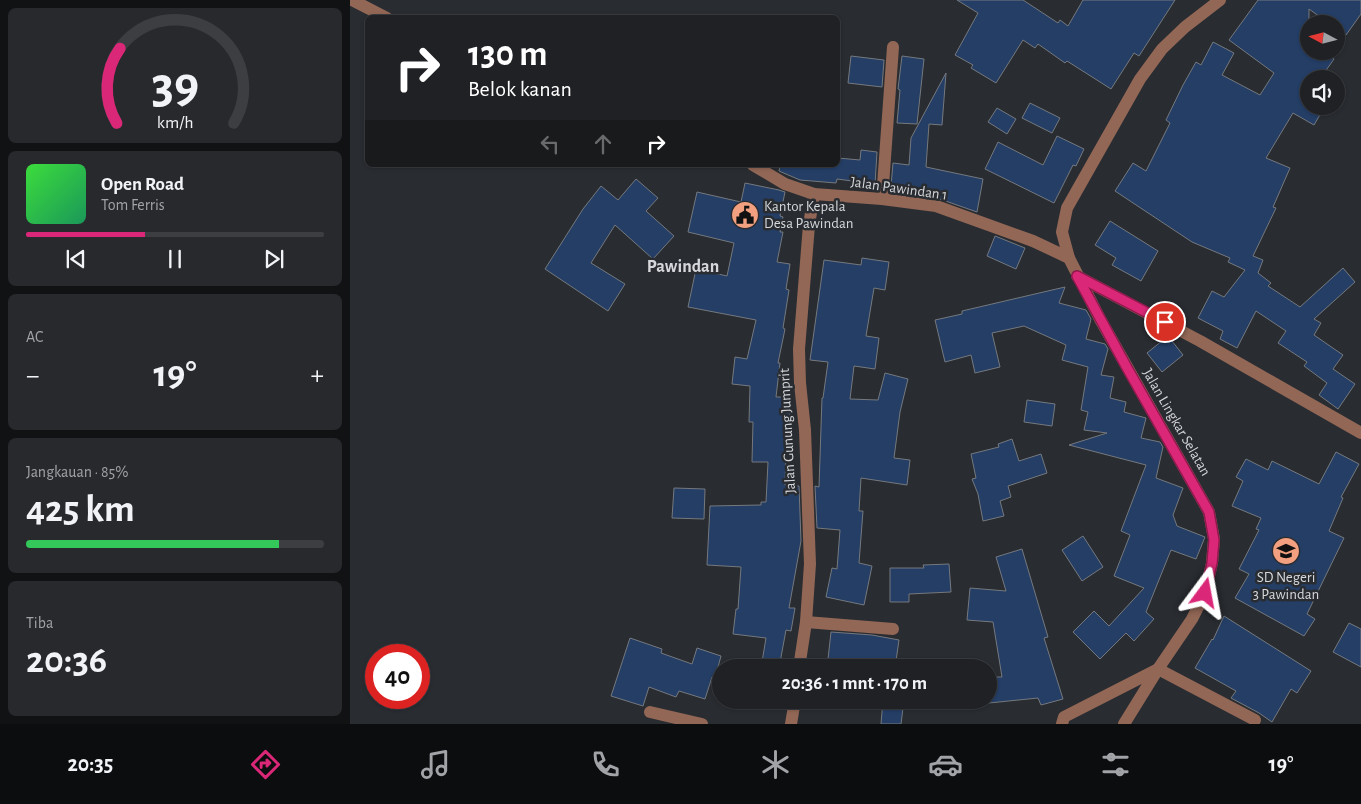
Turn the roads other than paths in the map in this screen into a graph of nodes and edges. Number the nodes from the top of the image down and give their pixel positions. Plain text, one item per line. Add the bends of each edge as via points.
1 (352, 0) edge
2 (1220, 0) edge
3 (381, 15) edge
4 (892, 47) dead end
5 (756, 167) edge
6 (814, 194) junction
7 (882, 199) junction
8 (1069, 258) junction
9 (1077, 276) junction
10 (1361, 433) edge
11 (806, 622) junction
12 (893, 629) dead end
13 (800, 659) edge
14 (1158, 669) junction
15 (793, 709) edge
16 (650, 712) dead end
17 (1255, 720) dead end
18 (702, 724) edge
19 (791, 724) edge
20 (1062, 724) edge
21 (1124, 724) edge

1 - 3 street
2 - 8 street, Jalan Lingkar Selatan via 1162,49 1140,79 1067,208 1062,232
4 - 7 street
5 - 6 street, Jalan Pawindan 1 via 785,184
6 - 7 street, Jalan Pawindan 1
6 - 11 street, Jalan Gunung Jumprit via 799,349 806,430 810,564
7 - 8 street, Jalan Pawindan 1 via 936,206 1033,241
8 - 9 street, Jalan Lingkar Selatan
9 - 10 street via 1200,340
9 - 14 street, Jalan Lingkar Selatan via 1209,512 1214,540 1205,593 1192,619
11 - 12 street
11 - 13 street, Jalan Gunung Jumprit
14 - 17 street
14 - 20 street via 1064,717
14 - 21 street, Jalan Lingkar Selatan
15 - 19 street
16 - 18 street

